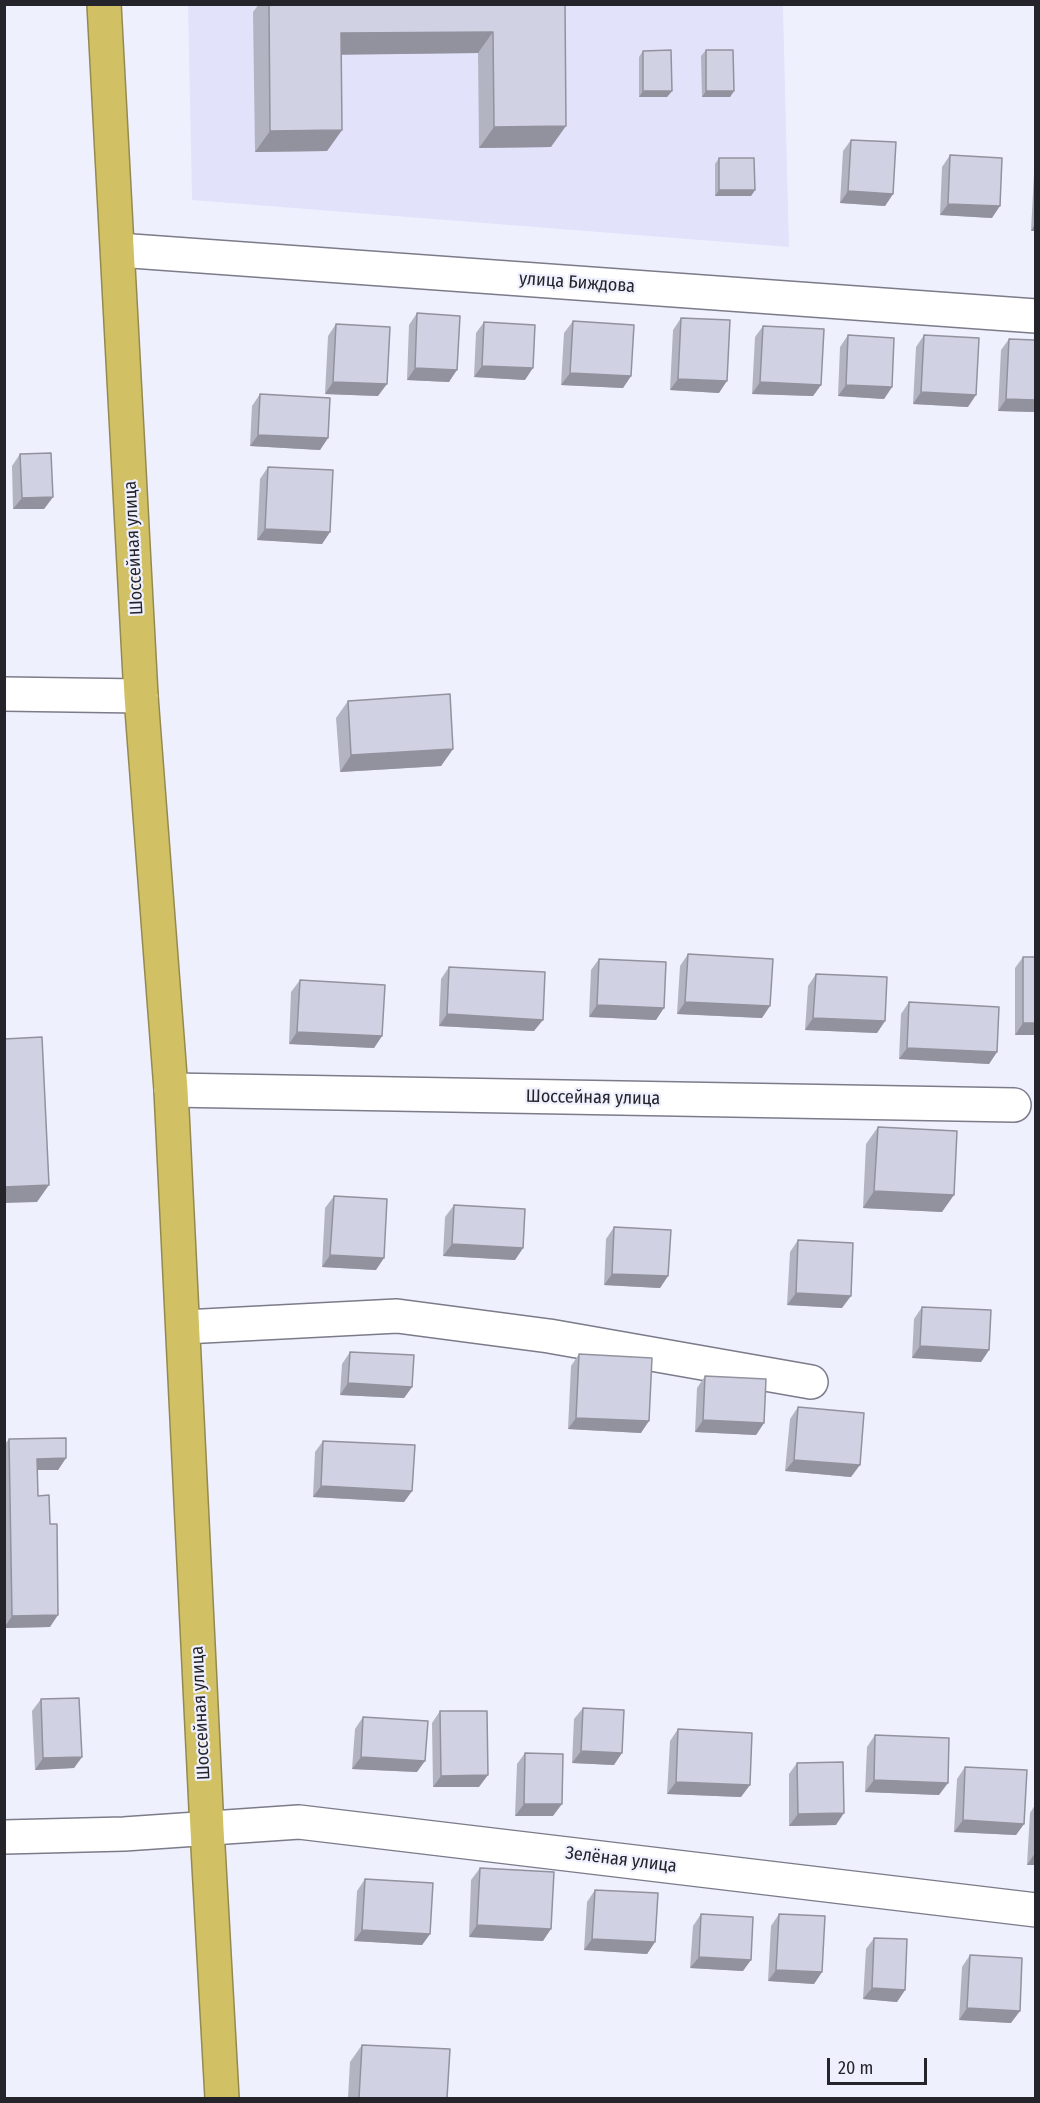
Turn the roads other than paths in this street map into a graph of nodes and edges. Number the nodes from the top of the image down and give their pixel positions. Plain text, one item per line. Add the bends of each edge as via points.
1 (104, 4) edge
2 (118, 250) junction
3 (1035, 316) edge
4 (4, 694) edge
5 (141, 696) junction
6 (171, 1090) junction
7 (1014, 1105) dead end
8 (184, 1327) junction
9 (811, 1382) dead end
10 (207, 1829) junction
11 (4, 1837) edge
12 (1035, 1910) edge
13 (222, 2098) edge

1 - 2 highway, Шоссейная улица
2 - 3 street, улица Биждова
2 - 5 highway, Шоссейная улица
4 - 5 street
5 - 6 highway, Шоссейная улица
6 - 7 street, Шоссейная улица
6 - 8 highway, Шоссейная улица
8 - 9 street via 397,1316 549,1336
8 - 10 highway, Шоссейная улица
10 - 11 street, Зелёная улица
10 - 12 street, Зелёная улица via 299,1822
10 - 13 highway, Шоссейная улица

